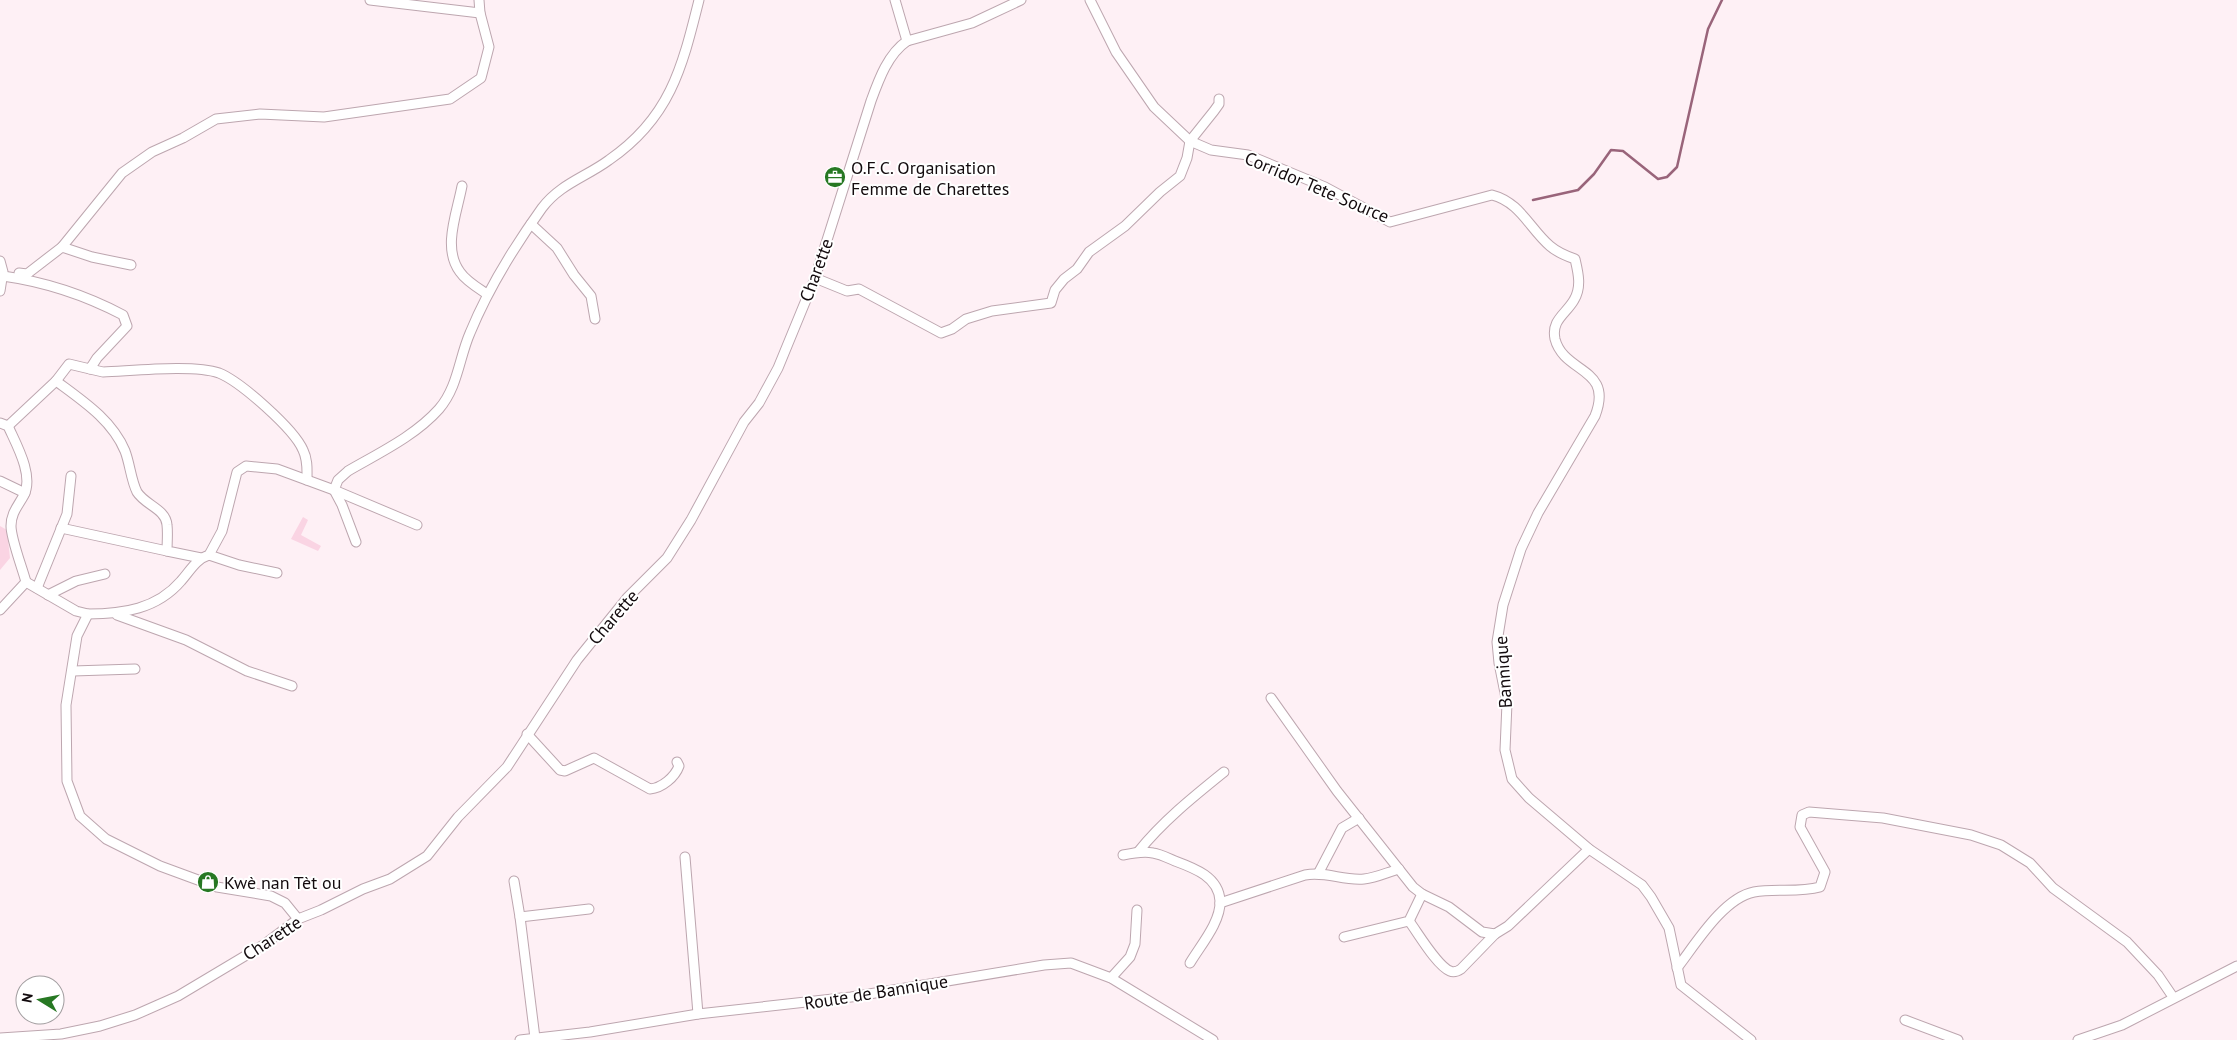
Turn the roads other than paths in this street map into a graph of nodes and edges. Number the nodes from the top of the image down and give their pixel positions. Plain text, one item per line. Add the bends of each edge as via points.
1 (370, 0) edge
2 (479, 0) edge
3 (699, 0) edge
4 (895, 0) edge
5 (1021, 0) edge
6 (1090, 0) edge
7 (480, 13) junction
8 (907, 41) junction
9 (1219, 99) dead end
10 (1190, 141) junction
11 (462, 186) dead end
12 (531, 224) junction
13 (62, 247) junction
14 (0, 261) edge
15 (131, 265) dead end
16 (3, 274) junction
17 (1580, 276) joint
18 (815, 278) junction
19 (0, 291) edge
20 (487, 294) junction
21 (594, 319) dead end
22 (90, 368) junction
23 (56, 381) junction
24 (4, 424) edge
25 (71, 476) dead end
26 (307, 480) junction
27 (0, 481) edge
28 (334, 490) junction
29 (25, 493) junction
30 (417, 525) dead end
31 (61, 528) junction
32 (356, 542) dead end
33 (167, 551) junction
34 (205, 556) junction
35 (277, 573) dead end
36 (105, 574) dead end
37 (26, 582) junction
38 (37, 588) junction
39 (48, 595) junction
40 (0, 610) edge
41 (88, 614) junction
42 (114, 614) junction
43 (135, 669) dead end
44 (73, 671) junction
45 (292, 686) dead end
46 (1271, 698) dead end
47 (527, 734) junction
48 (677, 762) dead end
49 (1224, 772) dead end
50 (1358, 818) junction
51 (1589, 849) junction
52 (1138, 852) junction
53 (1122, 855) dead end
54 (685, 857) dead end
55 (1399, 869) junction
56 (1319, 872) junction
57 (514, 881) dead end
58 (1422, 894) junction
59 (1220, 903) junction
60 (589, 909) dead end
61 (1137, 914) dead end
62 (520, 917) junction
63 (298, 919) junction
64 (1409, 920) junction
65 (1495, 934) junction
66 (1344, 936) dead end
67 (1190, 962) dead end
68 (2237, 966) edge
69 (1677, 968) junction
70 (1111, 978) junction
71 (2173, 997) junction
72 (698, 1014) junction
73 (1905, 1020) dead end
74 (62, 1037) edge
75 (0, 1038) edge
76 (535, 1038) junction
77 (520, 1040) edge
78 (1212, 1040) edge
79 (1751, 1040) edge
80 (1958, 1040) edge
81 (2078, 1040) edge

1 - 7 street
2 - 7 street
3 - 12 street via 684,60 658,115 638,138 608,161 552,196
4 - 8 street
5 - 8 street via 972,23
6 - 10 street, Corridor Tete Source via 1116,52 1154,107
7 - 13 street via 489,47 481,78 450,99 324,117 260,114 216,119 152,152 122,173
8 - 18 street, Charette via 892,57 874,93
9 - 10 street via 1214,111
10 - 17 street, Corridor Tete Source via 1211,150 1248,155 1325,187 1390,222 1492,195 1504,198 1552,248 1574,259
10 - 18 street via 1180,176 1125,226 1089,252 1055,290 1052,303 992,311 966,319 952,330 941,333 859,289 847,291
11 - 20 street via 451,241 453,261 461,274
12 - 20 street
12 - 21 street via 557,248 591,296
13 - 15 street
13 - 16 street via 28,274
14 - 16 street
16 - 19 street
16 - 22 street via 53,286 98,302 123,316 127,326
17 - 51 street, Bannique via 1575,298 1554,328 1563,352 1598,383 1599,406 1521,549 1497,642 1507,703 1505,750 1512,779 1529,798
18 - 47 street, Charette via 778,368 744,422 691,520 667,558 628,598 577,660
20 - 28 street via 469,335 452,389 439,408 420,427 348,471 338,480
22 - 23 street via 69,364
22 - 26 street via 104,372 176,370 218,373 246,390 297,438 307,459
23 - 24 street
23 - 33 street via 99,414 118,436 139,494 165,516
24 - 29 street via 25,466
25 - 31 street via 67,514
26 - 28 street
26 - 34 street via 277,468 246,466 237,472 222,531
27 - 29 street
28 - 30 street
28 - 32 street
29 - 37 street via 14,510 10,527
31 - 33 street
31 - 38 street
33 - 34 street
34 - 35 street
34 - 42 street via 166,596 134,611
36 - 39 street via 76,581
37 - 38 street
37 - 40 street
38 - 39 street
39 - 41 street
41 - 42 street
41 - 44 street via 78,636
42 - 45 street via 186,640 248,671
43 - 44 street
44 - 63 street via 66,705 67,781 80,816 106,839 160,866 217,887 271,896 285,902
46 - 50 street
47 - 48 street via 560,770 565,771 594,758 650,789 664,784 677,770
47 - 63 street, Charette via 507,767 458,817 427,856 390,879
49 - 52 street via 1180,808
50 - 55 street
50 - 56 street via 1342,828
51 - 65 street via 1508,926
51 - 69 street, Bannique via 1642,885 1652,897 1669,928
52 - 53 street
52 - 59 street via 1154,853 1196,869 1209,878 1218,891
54 - 72 street
55 - 56 street via 1365,879
55 - 58 street
56 - 59 street
57 - 62 street
58 - 64 street
58 - 65 street via 1449,907 1482,932
59 - 67 street via 1216,920
60 - 62 street
61 - 70 street via 1135,944 1130,957
62 - 76 street
63 - 74 street, Charette via 265,944 178,996 135,1014
64 - 65 street via 1442,966 1451,972 1461,969
64 - 66 street
68 - 71 street
69 - 71 street via 1727,906 1751,892 1820,887 1824,872 1800,827 1800,818 1809,812 1882,818 1971,835 2001,845 2030,863 2053,888 2127,942 2158,975
69 - 79 street, Bannique via 1681,985
70 - 72 street, Route de Bannique via 1071,963 1044,965 850,997
70 - 78 street, Route de Bannique
71 - 81 street via 2122,1025
72 - 76 street, Route de Bannique
73 - 80 street
74 - 75 street, Charette
76 - 77 street, Route de Bannique

